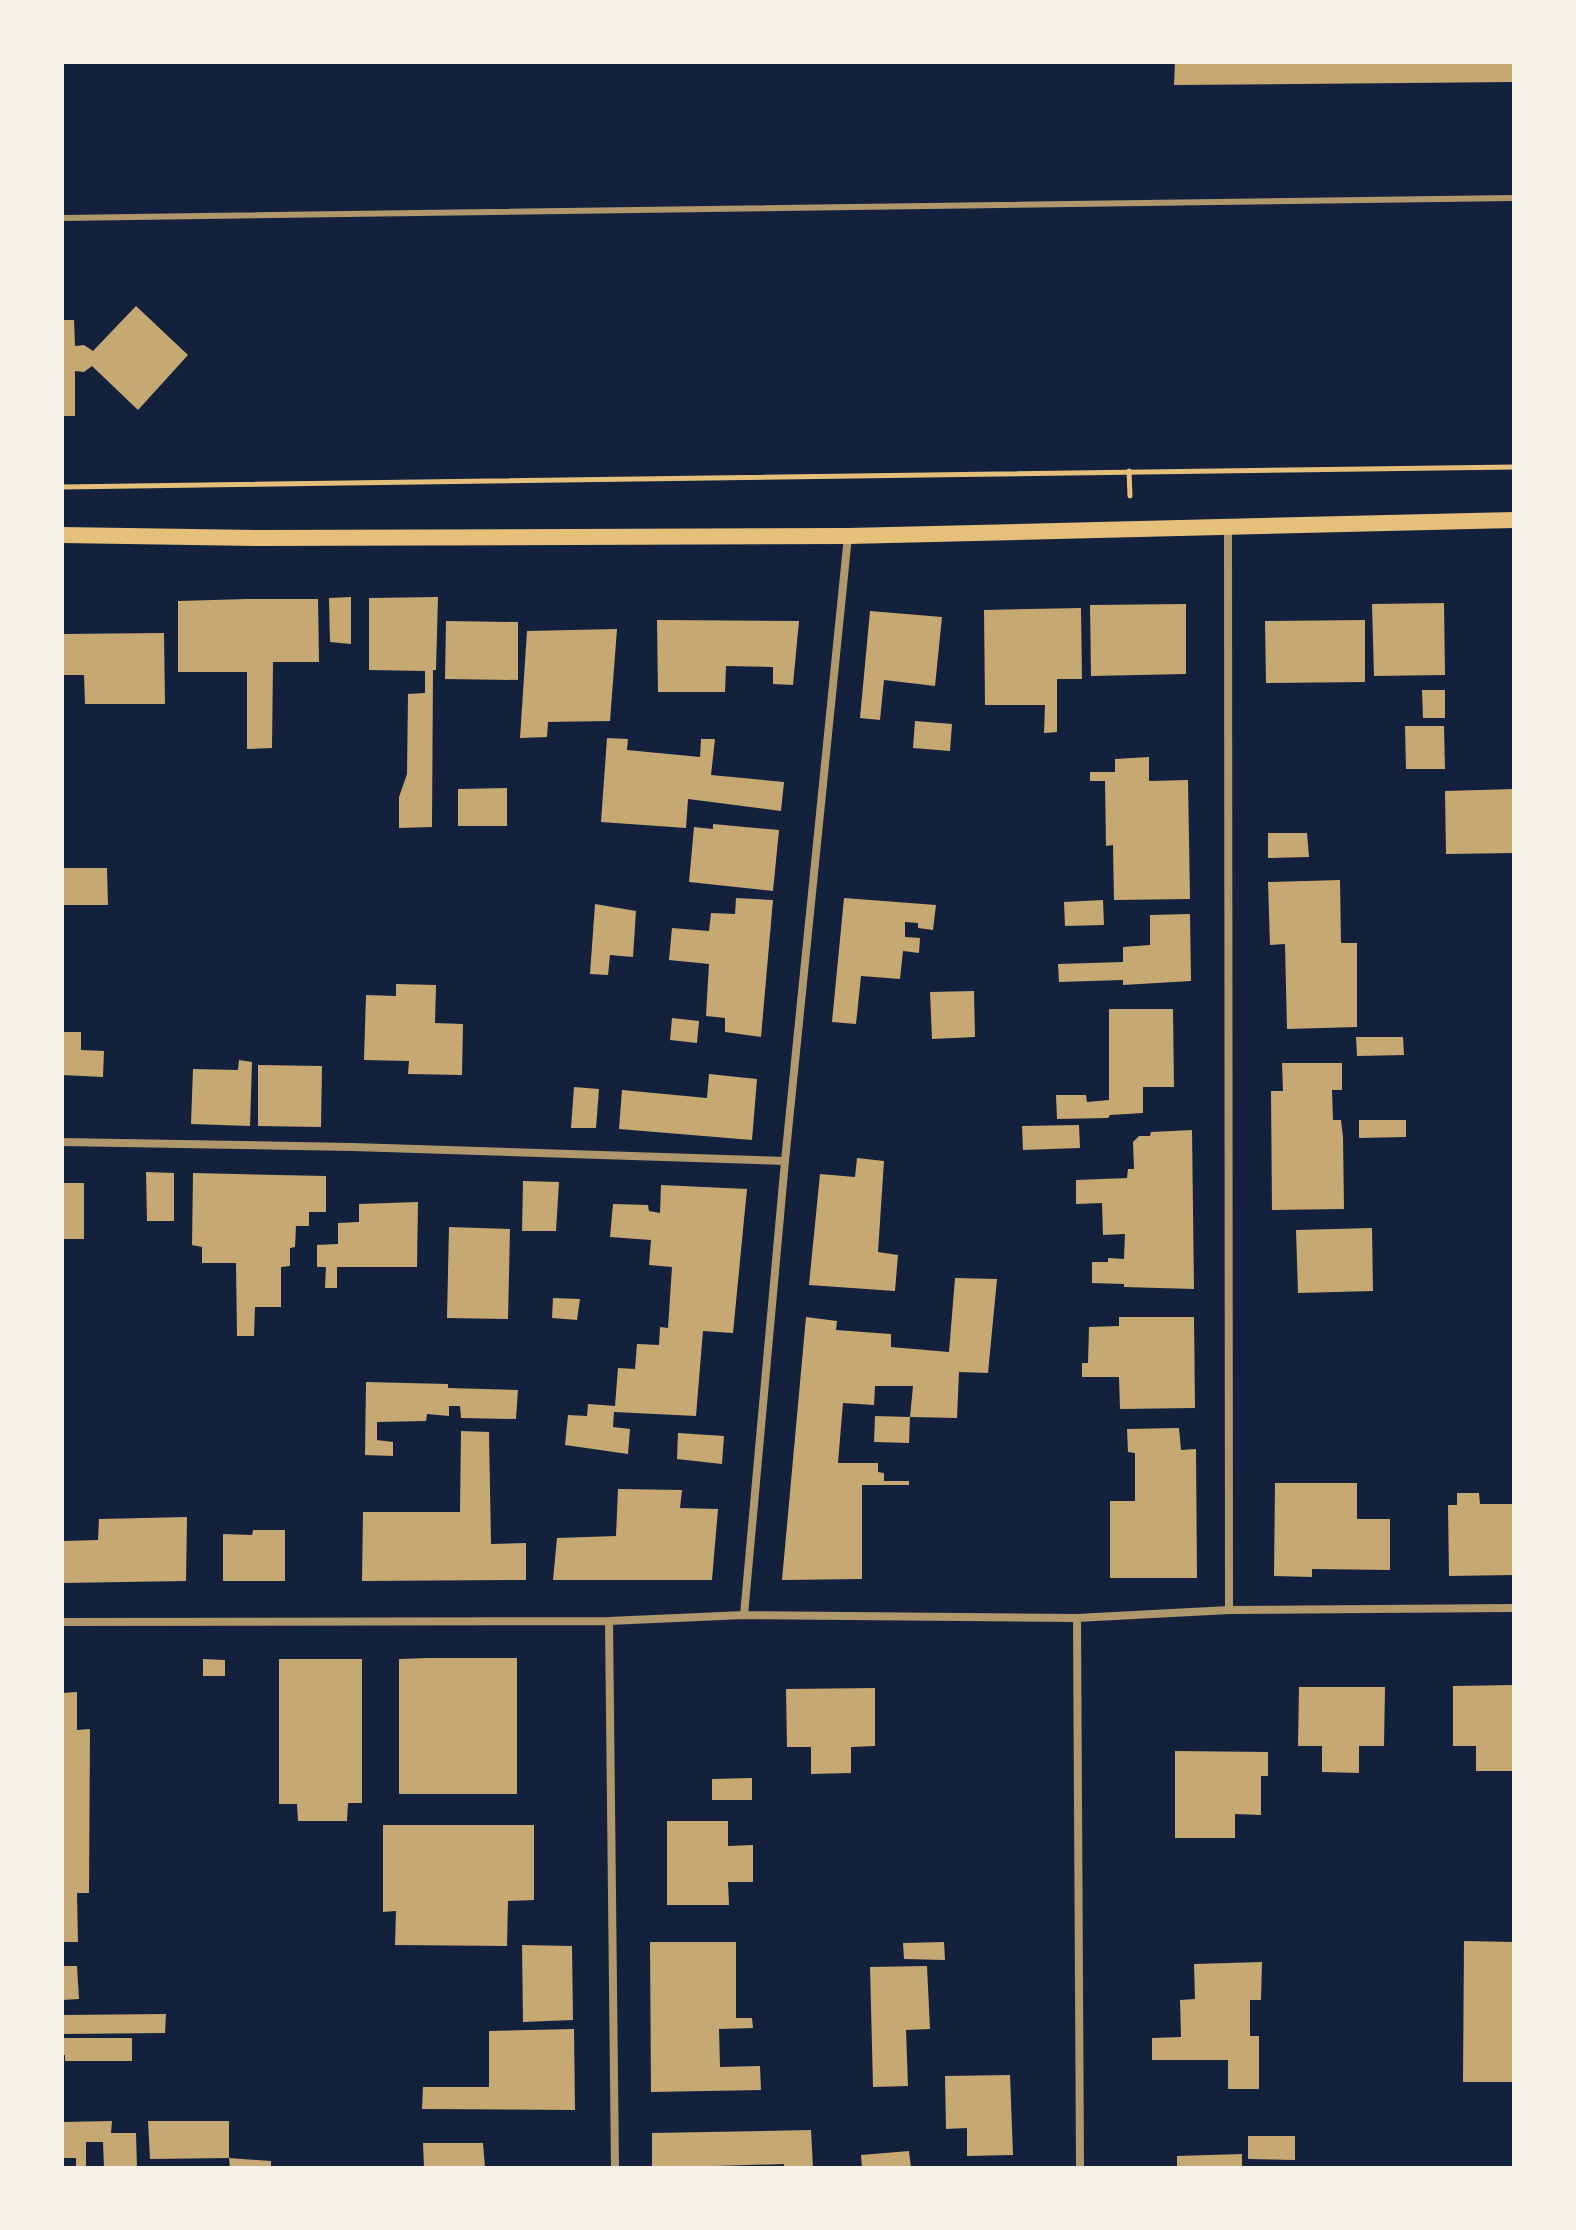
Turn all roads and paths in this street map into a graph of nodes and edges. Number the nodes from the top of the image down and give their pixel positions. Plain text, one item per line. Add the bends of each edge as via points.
1 (1514, 198) edge
2 (62, 218) edge
3 (1514, 467) edge
4 (62, 487) edge
5 (1514, 520) edge
6 (1228, 527) junction
7 (62, 535) edge
8 (848, 536) junction
9 (62, 1142) edge
10 (785, 1161) junction
11 (1514, 1608) edge
12 (1229, 1610) junction
13 (744, 1615) junction
14 (1077, 1618) junction
15 (609, 1621) junction
16 (62, 1622) edge
17 (615, 2168) edge
18 (1080, 2168) edge

1 - 2 lane
3 - 4 path
5 - 6 main road
6 - 8 main road
6 - 12 street
7 - 8 main road
8 - 10 street
9 - 10 street
10 - 13 street
11 - 12 street
12 - 14 street
13 - 14 street
13 - 15 street
14 - 18 street
15 - 16 street
15 - 17 street

